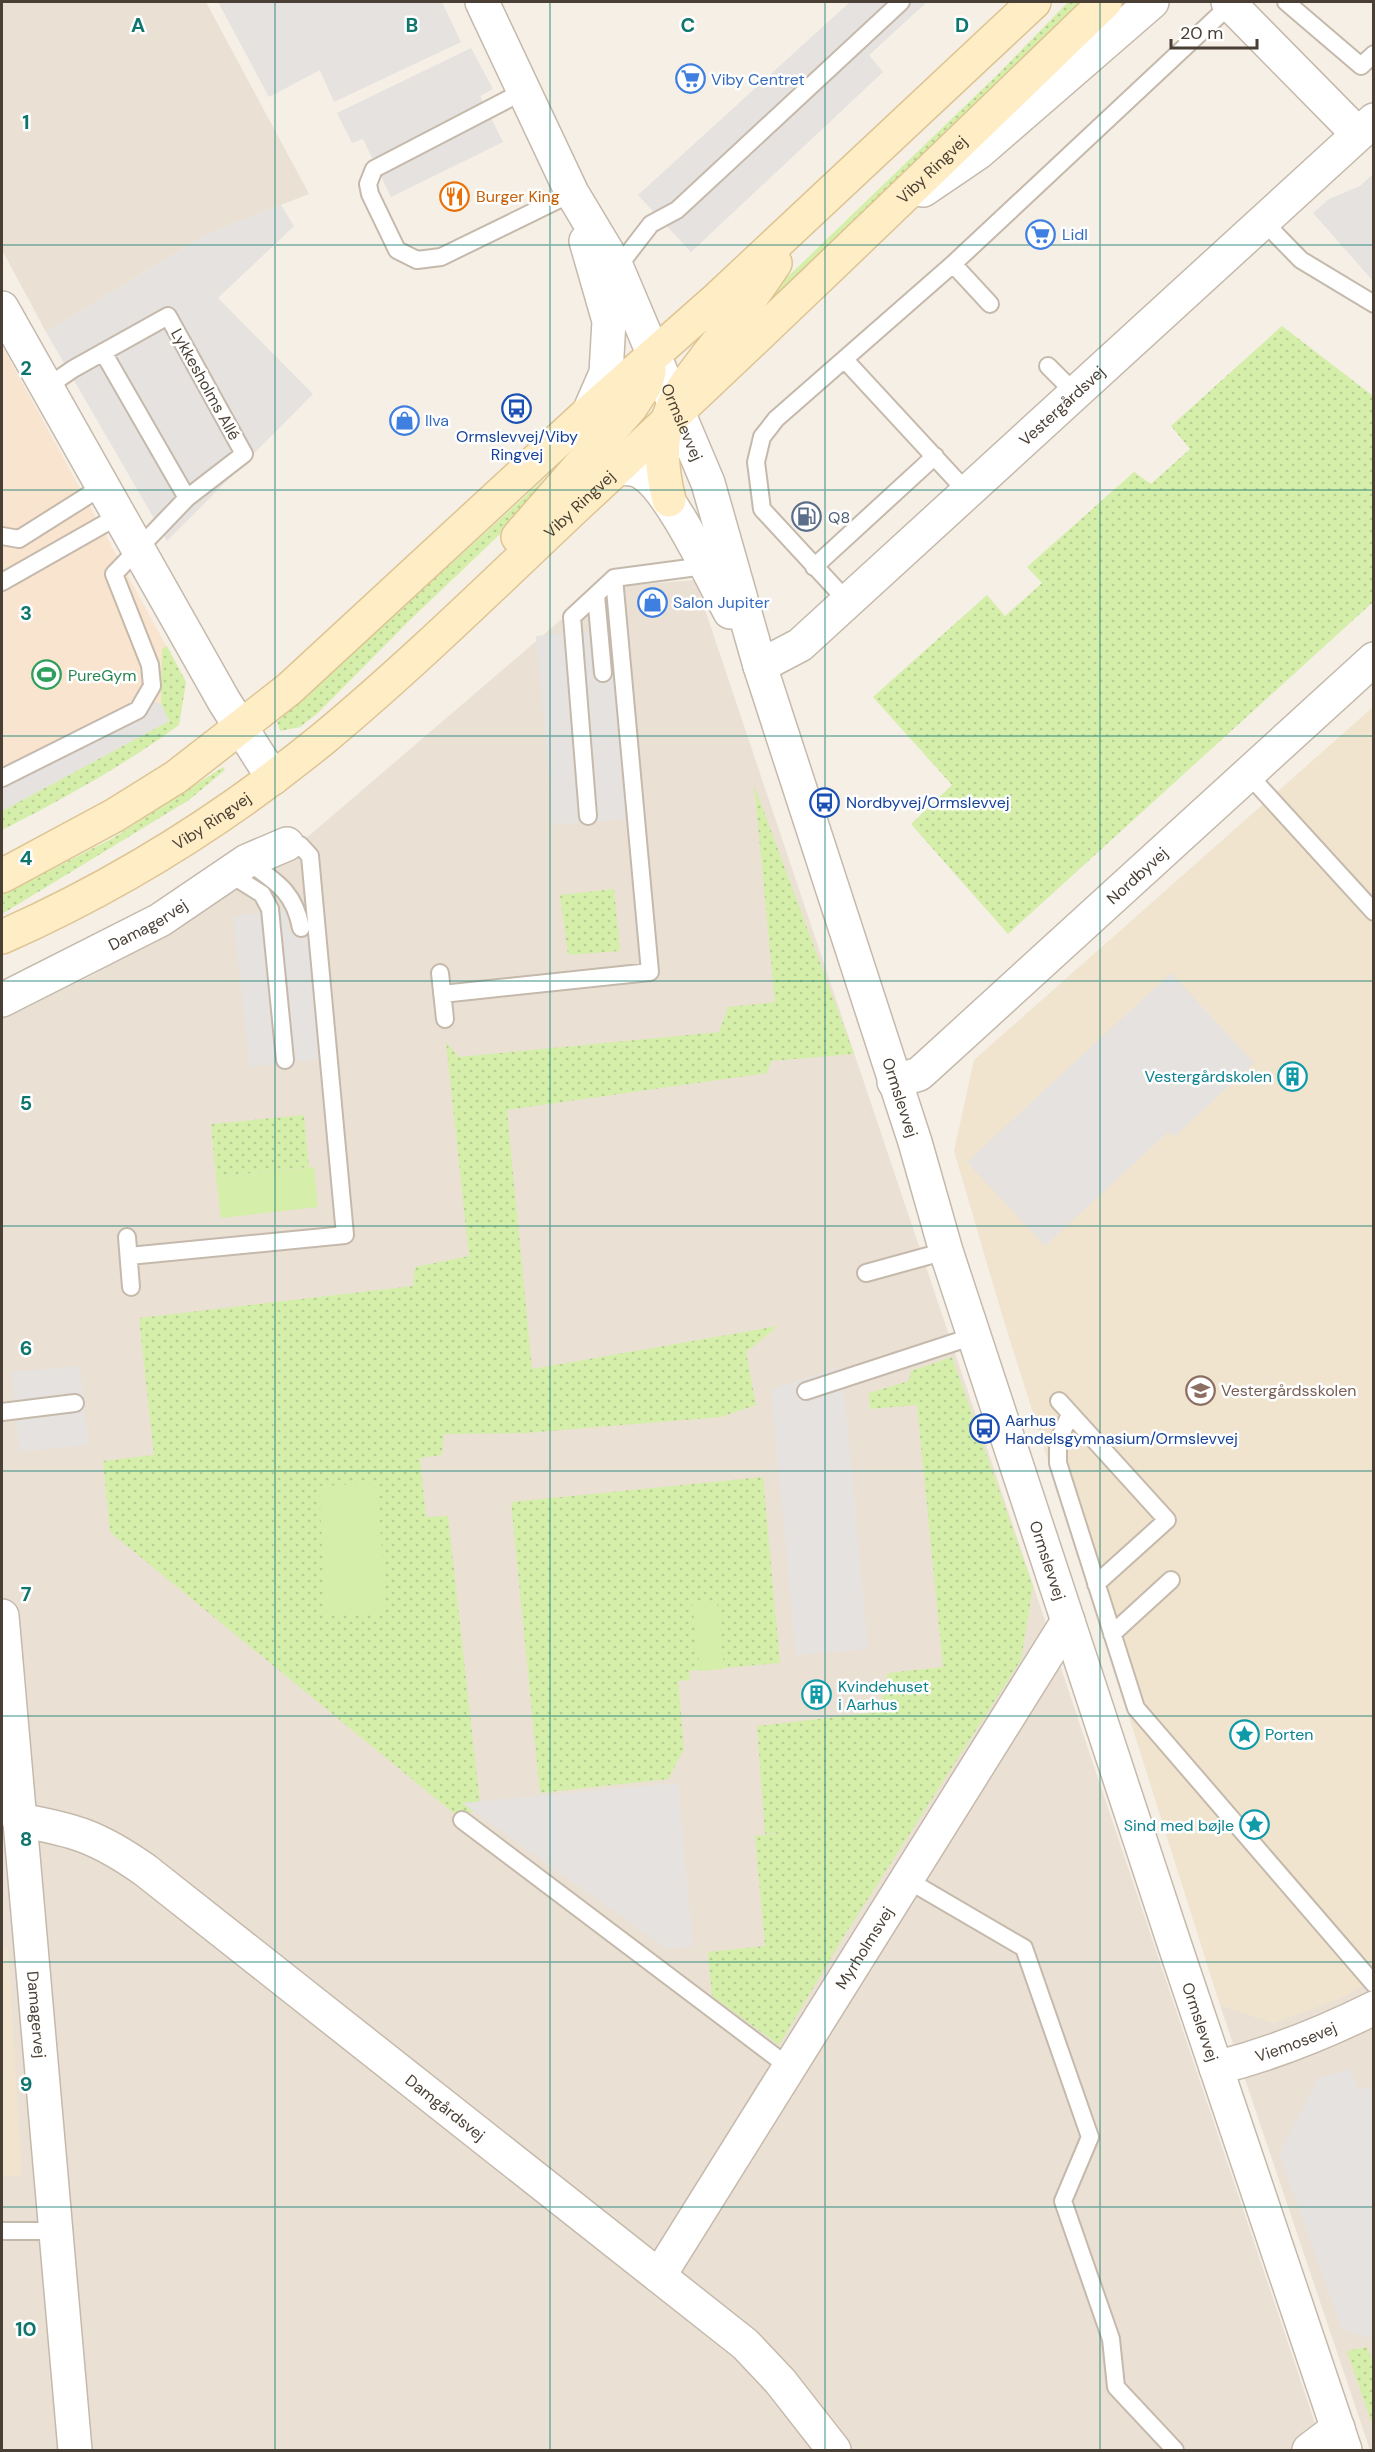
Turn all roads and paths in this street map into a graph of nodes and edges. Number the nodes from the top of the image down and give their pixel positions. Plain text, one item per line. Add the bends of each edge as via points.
1 (482, 2) edge
2 (898, 2) edge
3 (1034, 2) edge
4 (1105, 2) edge
5 (1152, 2) edge
6 (1228, 2) edge
7 (1286, 2) edge
8 (1374, 54) edge
9 (524, 91) junction
10 (1366, 127) edge
11 (572, 193) junction
12 (812, 210) junction
13 (884, 215) junction
14 (1262, 220) junction
15 (952, 264) junction
16 (618, 268) junction
17 (990, 304) dead end
18 (1374, 304) edge
19 (2, 308) edge
20 (103, 352) junction
21 (653, 355) junction
22 (845, 360) junction
23 (1048, 366) dead end
24 (47, 387) junction
25 (1075, 393) junction
26 (589, 412) junction
27 (672, 413) junction
28 (935, 456) junction
29 (617, 469) junction
30 (103, 486) junction
31 (968, 493) junction
32 (187, 498) junction
33 (669, 501) junction
34 (120, 515) junction
35 (2, 536) edge
36 (137, 548) junction
37 (718, 564) junction
38 (814, 567) junction
39 (614, 578) junction
40 (2, 582) edge
41 (596, 595) junction
42 (847, 601) junction
43 (1374, 659) edge
44 (409, 663) junction
45 (760, 666) junction
46 (603, 673) dead end
47 (241, 729) junction
48 (1248, 774) junction
49 (2, 778) edge
50 (273, 778) junction
51 (588, 816) dead end
52 (287, 844) joint
53 (238, 867) junction
54 (2, 876) edge
55 (1374, 912) edge
56 (301, 928) dead end
57 (2, 937) edge
58 (440, 973) dead end
59 (442, 994) junction
60 (2, 1000) edge
61 (445, 1020) dead end
62 (285, 1060) dead end
63 (894, 1082) junction
64 (127, 1237) dead end
65 (946, 1251) junction
66 (129, 1256) junction
67 (866, 1273) dead end
68 (131, 1287) dead end
69 (974, 1336) junction
70 (806, 1390) dead end
71 (75, 1403) dead end
72 (2, 1412) edge
73 (1170, 1580) dead end
74 (1096, 1584) junction
75 (2, 1616) edge
76 (1068, 1621) junction
77 (1112, 1634) junction
78 (19, 1820) junction
79 (462, 1820) dead end
80 (906, 1879) junction
81 (1374, 1984) edge
82 (1374, 2008) edge
83 (789, 2067) junction
84 (1216, 2068) junction
85 (55, 2230) junction
86 (2, 2231) edge
87 (659, 2276) junction
88 (1341, 2439) edge
89 (75, 2451) edge
90 (834, 2451) edge
91 (1175, 2451) edge
92 (1309, 2451) edge

1 - 9 street, Ormslevvej
2 - 16 lane via 677,210 651,224
3 - 12 main road
4 - 13 main road, Viby Ringvej
5 - 13 street via 979,152
6 - 10 street, Vestergårdsvej
6 - 15 lane
7 - 8 lane via 1361,66
9 - 11 street, Ormslevvej
9 - 11 lane via 374,168 368,184 370,194 397,250 417,260 441,256
10 - 14 street, Vestergårdsvej
11 - 16 street, Ormslevvej
11 - 26 street, Ormslevvej via 609,321 606,373
12 - 21 main road
12 - 27 main road
13 - 27 main road, Viby Ringvej
14 - 18 lane via 1301,260
14 - 25 street, Vestergårdsvej
15 - 17 lane
15 - 22 lane
16 - 21 street, Ormslevvej
19 - 24 street
20 - 24 lane, Lykkesholms Allé
20 - 32 lane
20 - 32 lane, Lykkesholms Allé via 168,316 244,454
21 - 26 main road
21 - 27 street, Ormslevvej
21 - 44 main road via 646,384 630,408
22 - 28 lane
22 - 38 lane via 776,419 762,437 756,462 762,509
23 - 25 lane
24 - 30 street
25 - 31 street, Vestergårdsvej
26 - 47 main road via 332,651
27 - 29 main road, Viby Ringvej
27 - 33 main road via 662,447 662,473
27 - 37 street, Ormslevvej via 708,483
28 - 31 lane
28 - 38 lane
29 - 33 street, Ormslevvej via 630,468 645,474
29 - 44 main road, Viby Ringvej
30 - 34 street
30 - 35 lane via 19,539
31 - 42 street, Vestergårdsvej
32 - 36 lane, Lykkesholms Allé
33 - 37 street, Ormslevvej
34 - 36 street
34 - 40 lane
36 - 47 street
36 - 49 lane, Lykkesholms Allé via 114,574 150,665 152,686 138,710
37 - 39 lane
37 - 45 street, Ormslevvej
38 - 42 lane
39 - 41 lane
39 - 59 lane via 650,972
41 - 46 lane
41 - 51 lane via 572,617
42 - 45 street, Vestergårdsvej via 800,645
43 - 48 street, Nordbyvej
44 - 50 main road, Viby Ringvej
45 - 63 street, Ormslevvej
47 - 50 street
47 - 54 main road via 176,777 115,815
48 - 55 lane
48 - 63 street, Nordbyvej via 919,1074
50 - 57 main road, Viby Ringvej via 143,864
52 - 53 street, Damagervej
52 - 66 lane via 300,845 310,856 345,1235
53 - 56 lane via 284,888 298,909
53 - 60 street, Damagervej via 160,921
53 - 62 lane via 270,909
58 - 59 lane
59 - 61 lane
63 - 65 street, Ormslevvej
64 - 66 lane
65 - 67 lane
65 - 69 street, Ormslevvej
66 - 68 lane
69 - 70 lane
69 - 76 street, Ormslevvej
71 - 72 lane
73 - 77 lane
74 - 74 lane via 1058,1463 1065,1408 1167,1520
74 - 77 lane
75 - 78 street, Damagervej
76 - 80 street, Myrholmsvej
76 - 84 street, Ormslevvej
77 - 81 lane via 1136,1708
78 - 85 street, Damagervej
78 - 87 street, Damgårdsvej via 72,1830 112,1847 145,1870
79 - 83 lane
80 - 83 street, Myrholmsvej
80 - 91 lane via 1024,1948 1090,2137 1063,2200 1110,2339 1116,2387
82 - 84 street, Viemosevej via 1317,2036
83 - 87 street, Myrholmsvej
84 - 88 street, Ormslevvej
85 - 86 lane
85 - 89 street, Damagervej
87 - 90 street, Damgårdsvej via 745,2344 780,2381
88 - 92 street

